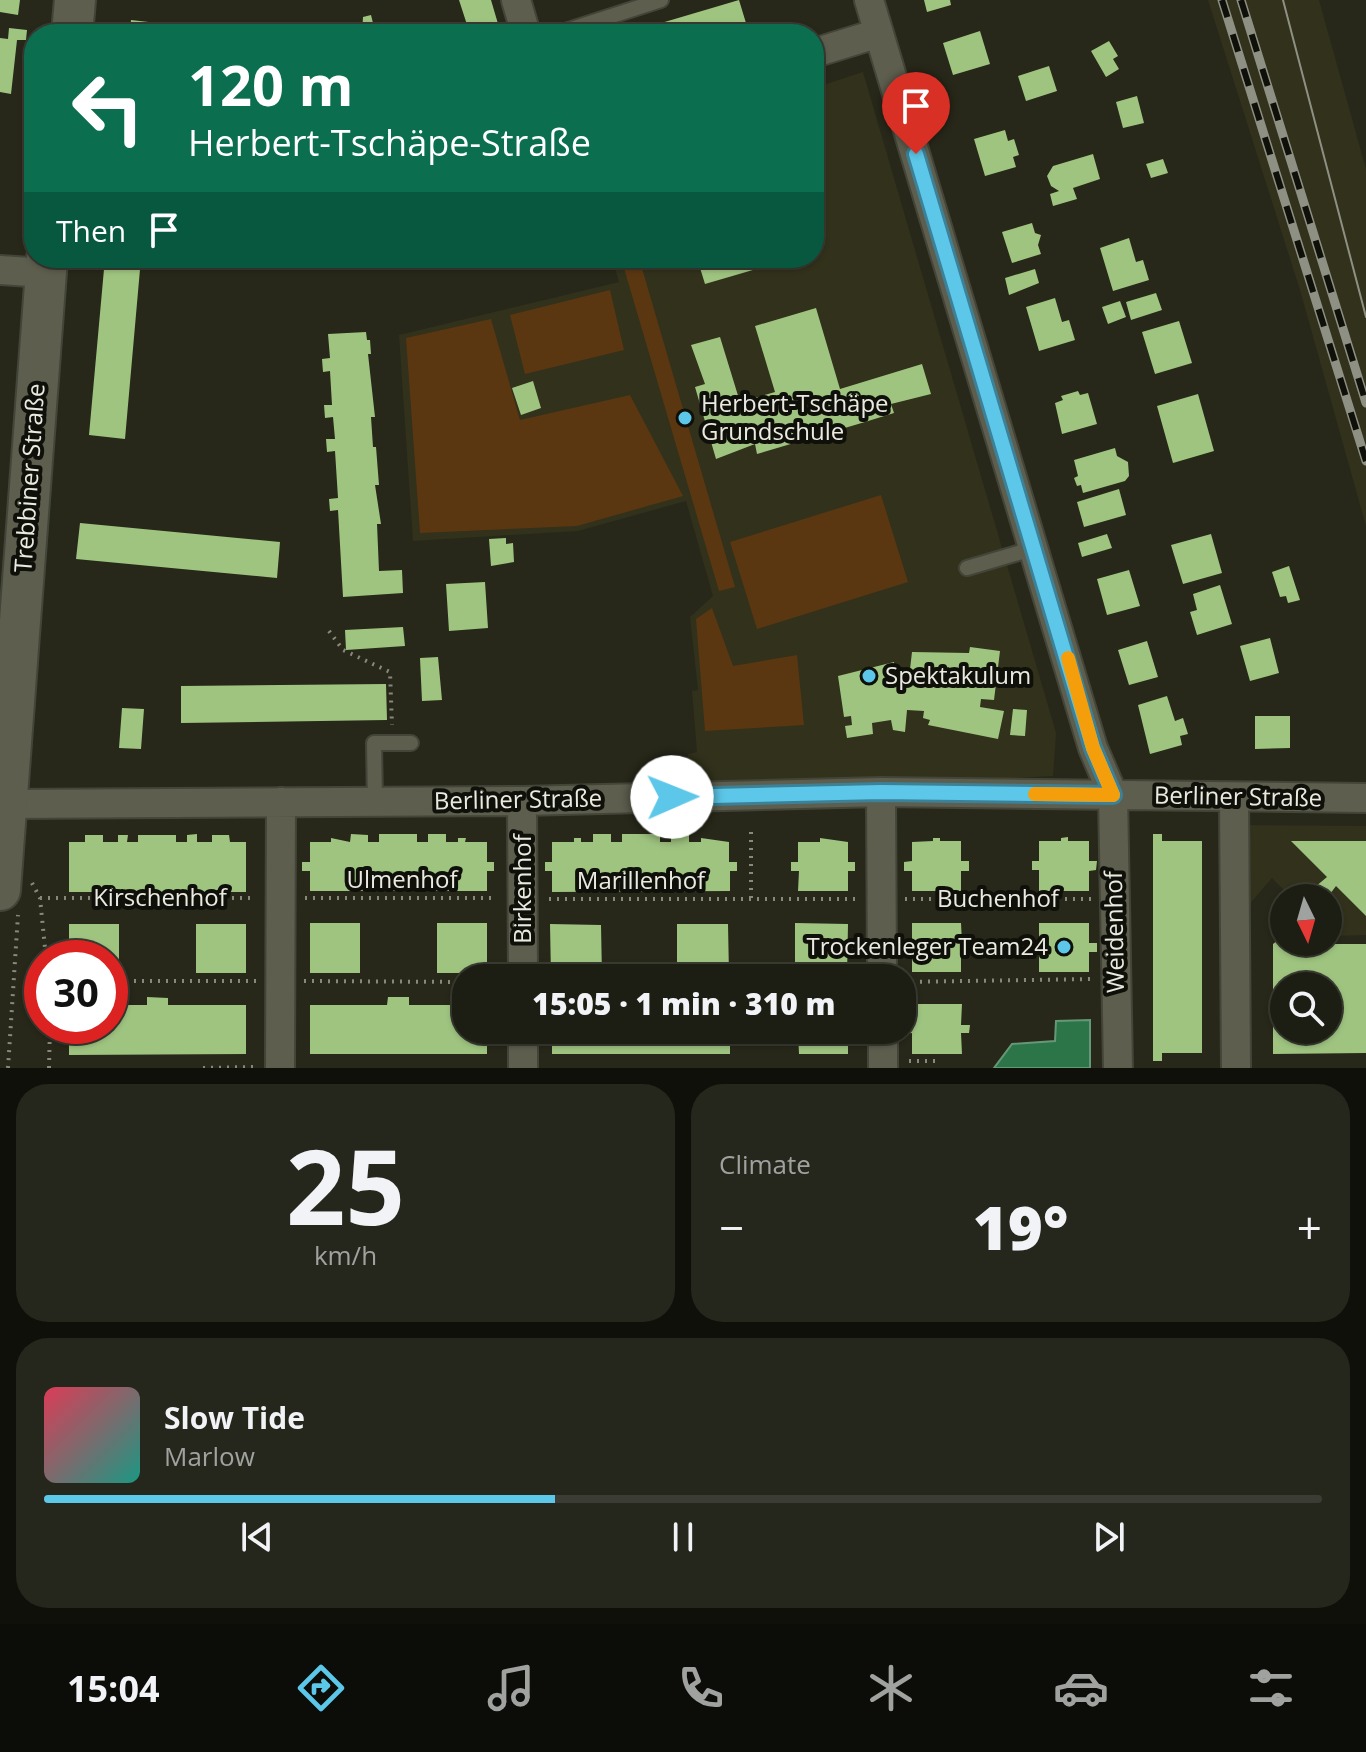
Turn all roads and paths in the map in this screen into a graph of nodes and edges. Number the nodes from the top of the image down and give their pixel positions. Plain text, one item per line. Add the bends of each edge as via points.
1 (75, 0) edge
2 (516, 0) edge
3 (661, 0) edge
4 (869, 0) edge
5 (73, 24) edge
6 (523, 24) edge
7 (587, 24) edge
8 (879, 33) junction
9 (824, 50) edge
10 (24, 268) edge
11 (46, 268) edge
12 (0, 270) edge
13 (1035, 548) junction
14 (967, 568) dead end
15 (329, 631) dead end
16 (392, 743) junction
17 (411, 743) dead end
18 (5, 791) edge
19 (881, 792) junction
20 (1113, 795) junction
21 (1234, 798) junction
22 (1366, 798) edge
23 (522, 801) junction
24 (281, 802) junction
25 (375, 802) junction
26 (751, 828) dead end
27 (16, 891) edge
28 (40, 898) junction
29 (281, 898) junction
30 (758, 898) joint
31 (523, 899) junction
32 (751, 899) junction
33 (881, 899) junction
34 (1115, 899) junction
35 (44, 940) edge
36 (523, 964) edge
37 (882, 964) edge
38 (1116, 979) junction
39 (128, 981) edge
40 (280, 981) junction
41 (452, 982) edge
42 (916, 982) edge
43 (50, 1044) edge
44 (523, 1044) edge
45 (883, 1044) edge
46 (8, 1068) edge
47 (49, 1068) edge
48 (203, 1068) edge
49 (280, 1068) edge
50 (523, 1068) edge
51 (883, 1068) edge
52 (1118, 1068) edge
53 (1236, 1068) edge

1 - 5 main road
2 - 6 street
3 - 7 lane
4 - 8 street
8 - 9 street
8 - 13 street
10 - 12 street
11 - 18 main road, Trebbiner Straße
13 - 14 lane
13 - 20 street via 1093,748
15 - 16 path via 343,650 390,672
16 - 17 lane
16 - 25 lane via 374,743
18 - 24 street, Berliner Straße
18 - 27 main road, Trebbiner Straße
19 - 20 street, Berliner Straße
19 - 23 street, Berliner Straße
19 - 33 street
20 - 21 street, Berliner Straße
20 - 34 street, Weidenhof
21 - 22 street, Berliner Straße
21 - 53 street
23 - 25 street, Berliner Straße
23 - 31 street, Birkenhof
24 - 25 street, Berliner Straße
24 - 29 street
26 - 32 path
27 - 28 path
27 - 46 path
28 - 29 path, Kirschenhof
28 - 35 path
29 - 31 path, Ulmenhof
29 - 40 street
30 - 32 path, Marillenhof
30 - 33 path, Buchenhof
31 - 32 path, Marillenhof
31 - 36 street, Birkenhof
33 - 34 path, Buchenhof
33 - 37 street
34 - 38 street, Weidenhof
38 - 42 path
38 - 52 street, Weidenhof
39 - 40 path
40 - 41 path
40 - 49 street
43 - 47 path
44 - 50 street
45 - 51 street
48 - 49 path

